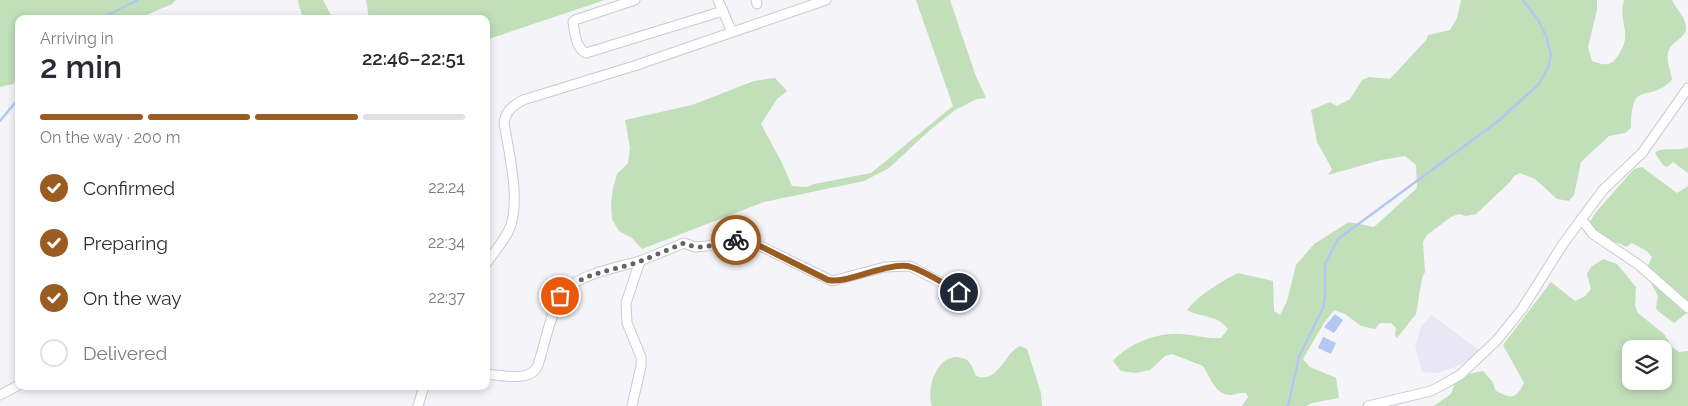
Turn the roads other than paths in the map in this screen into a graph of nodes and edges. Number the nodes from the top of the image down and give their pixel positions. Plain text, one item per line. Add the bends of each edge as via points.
1 (635, 0) edge
2 (718, 0) edge
3 (826, 0) edge
4 (723, 11) junction
5 (732, 32) junction
6 (1688, 88) edge
7 (1582, 219) junction
8 (490, 258) edge
9 (640, 261) junction
10 (959, 292) dead end
11 (1688, 308) edge
12 (490, 374) edge
13 (15, 388) edge
14 (423, 390) edge
15 (0, 395) edge
16 (418, 406) edge
17 (632, 406) edge
18 (1368, 406) edge

1 - 4 street via 575,20 578,46 582,51 586,53
2 - 4 street
3 - 5 street
4 - 5 street
5 - 8 street via 522,100 511,107 504,123 513,180 514,213 509,231
6 - 7 street via 1642,153 1603,190
7 - 11 street via 1593,234 1639,265
7 - 18 street via 1522,309 1497,340 1460,375 1431,391
9 - 10 street via 684,243 695,247 743,239 828,280 885,267 910,266
9 - 12 street via 576,282 565,290 556,306 538,365 528,375
9 - 17 street via 626,303 627,323 642,357
13 - 15 street
14 - 16 street

